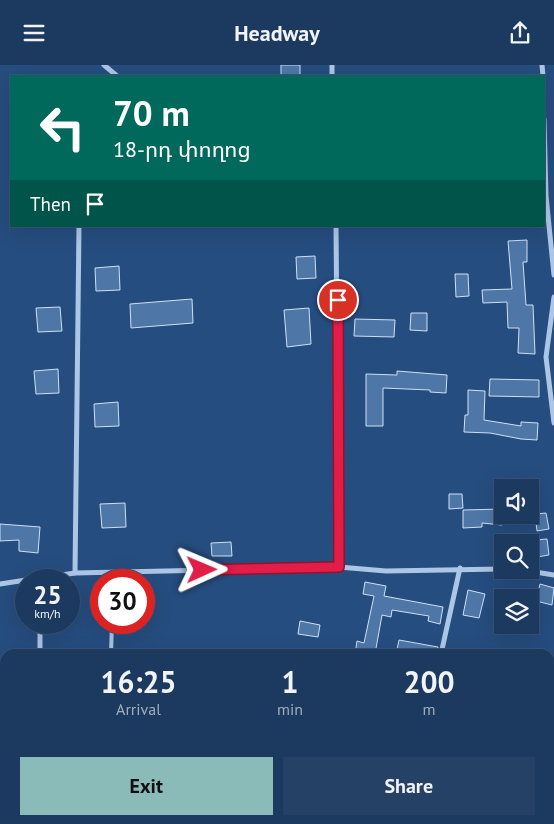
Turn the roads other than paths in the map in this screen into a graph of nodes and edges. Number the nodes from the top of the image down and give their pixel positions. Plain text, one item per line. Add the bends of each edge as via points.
1 (104, 65) edge
2 (116, 75) edge
3 (545, 158) edge
4 (79, 227) edge
5 (336, 227) edge
6 (554, 275) edge
7 (554, 297) edge
8 (554, 423) edge
9 (339, 567) junction
10 (460, 568) junction
11 (75, 569) edge
12 (494, 569) edge
13 (155, 572) edge
14 (539, 573) edge
15 (554, 575) edge
16 (15, 582) edge
17 (0, 584) edge
18 (40, 634) edge
19 (112, 634) edge
20 (40, 649) edge
21 (111, 649) edge
22 (442, 649) edge

1 - 2 street
3 - 6 street
4 - 11 street
5 - 9 street
7 - 8 street via 546,357
9 - 10 street via 386,571
9 - 13 street
10 - 12 street
10 - 22 street
14 - 15 street
16 - 17 street
18 - 20 street
19 - 21 lane

